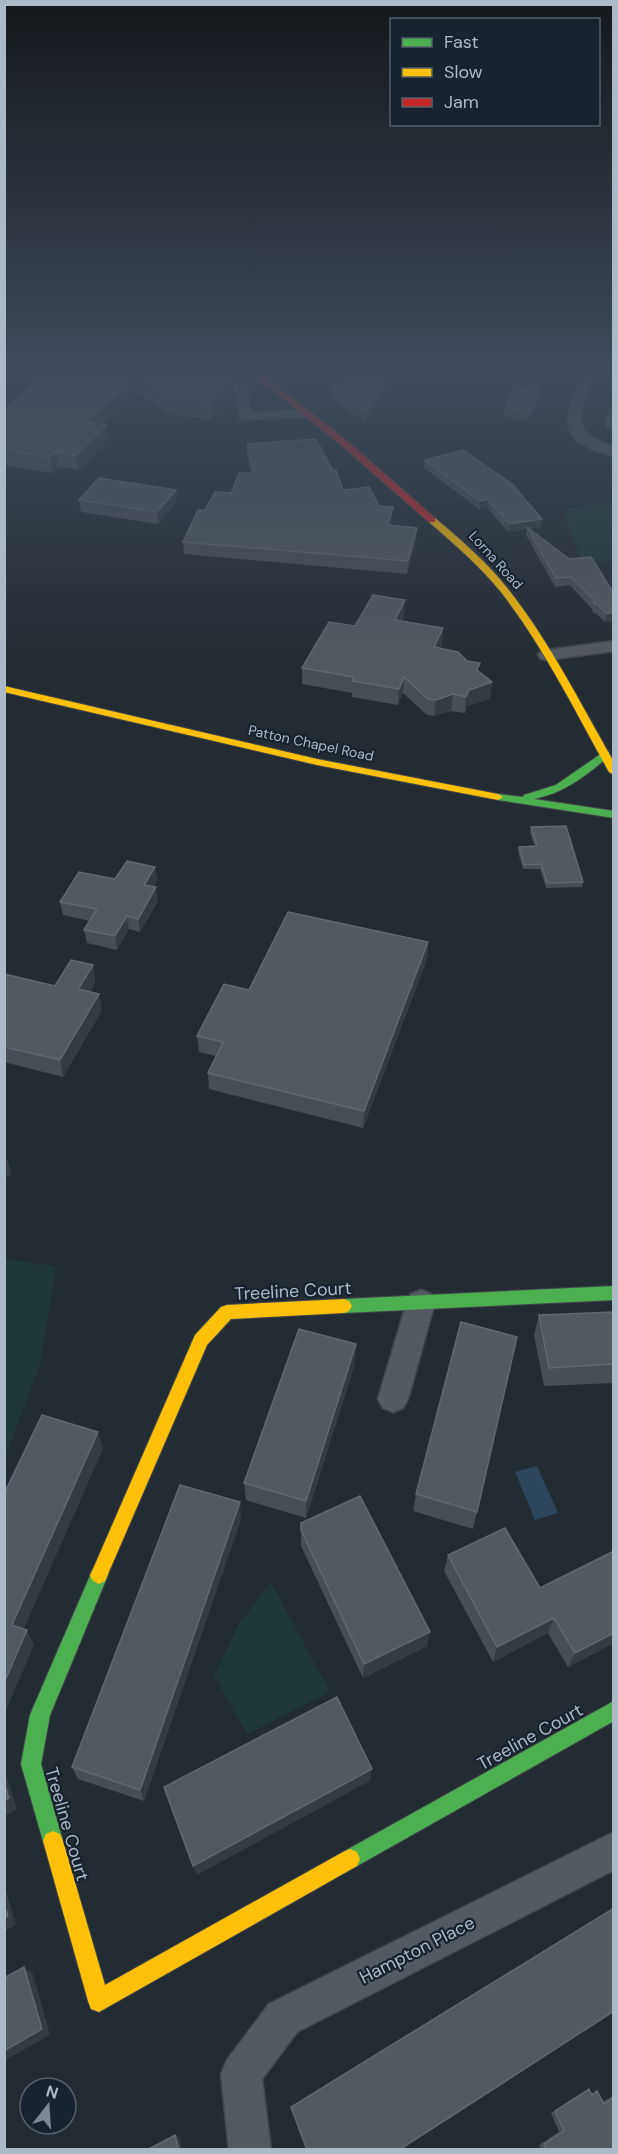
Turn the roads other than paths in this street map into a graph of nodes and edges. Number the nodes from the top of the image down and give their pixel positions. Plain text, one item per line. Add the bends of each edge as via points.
1 (375, 469) edge
2 (614, 646) edge
3 (547, 655) junction
4 (4, 689) edge
5 (605, 754) junction
6 (614, 772) edge
7 (510, 798) junction
8 (614, 815) edge
9 (614, 1293) edge
10 (421, 1302) junction
11 (393, 1399) dead end
12 (614, 1710) edge
13 (614, 1850) edge
14 (250, 2150) edge

1 - 3 street, Lorna Road via 474,555 505,591
2 - 3 street
3 - 5 street, Lorna Road
4 - 7 street, Patton Chapel Road via 317,762
5 - 6 street, Lorna Road
5 - 7 street via 578,780 548,795
7 - 8 street, Patton Chapel Road
9 - 10 street, Treeline Court
10 - 11 street
10 - 12 street, Treeline Court via 227,1312 201,1340 189,1364 40,1715 32,1764 99,2001
13 - 14 street, Hampton Place via 283,2018 241,2074

